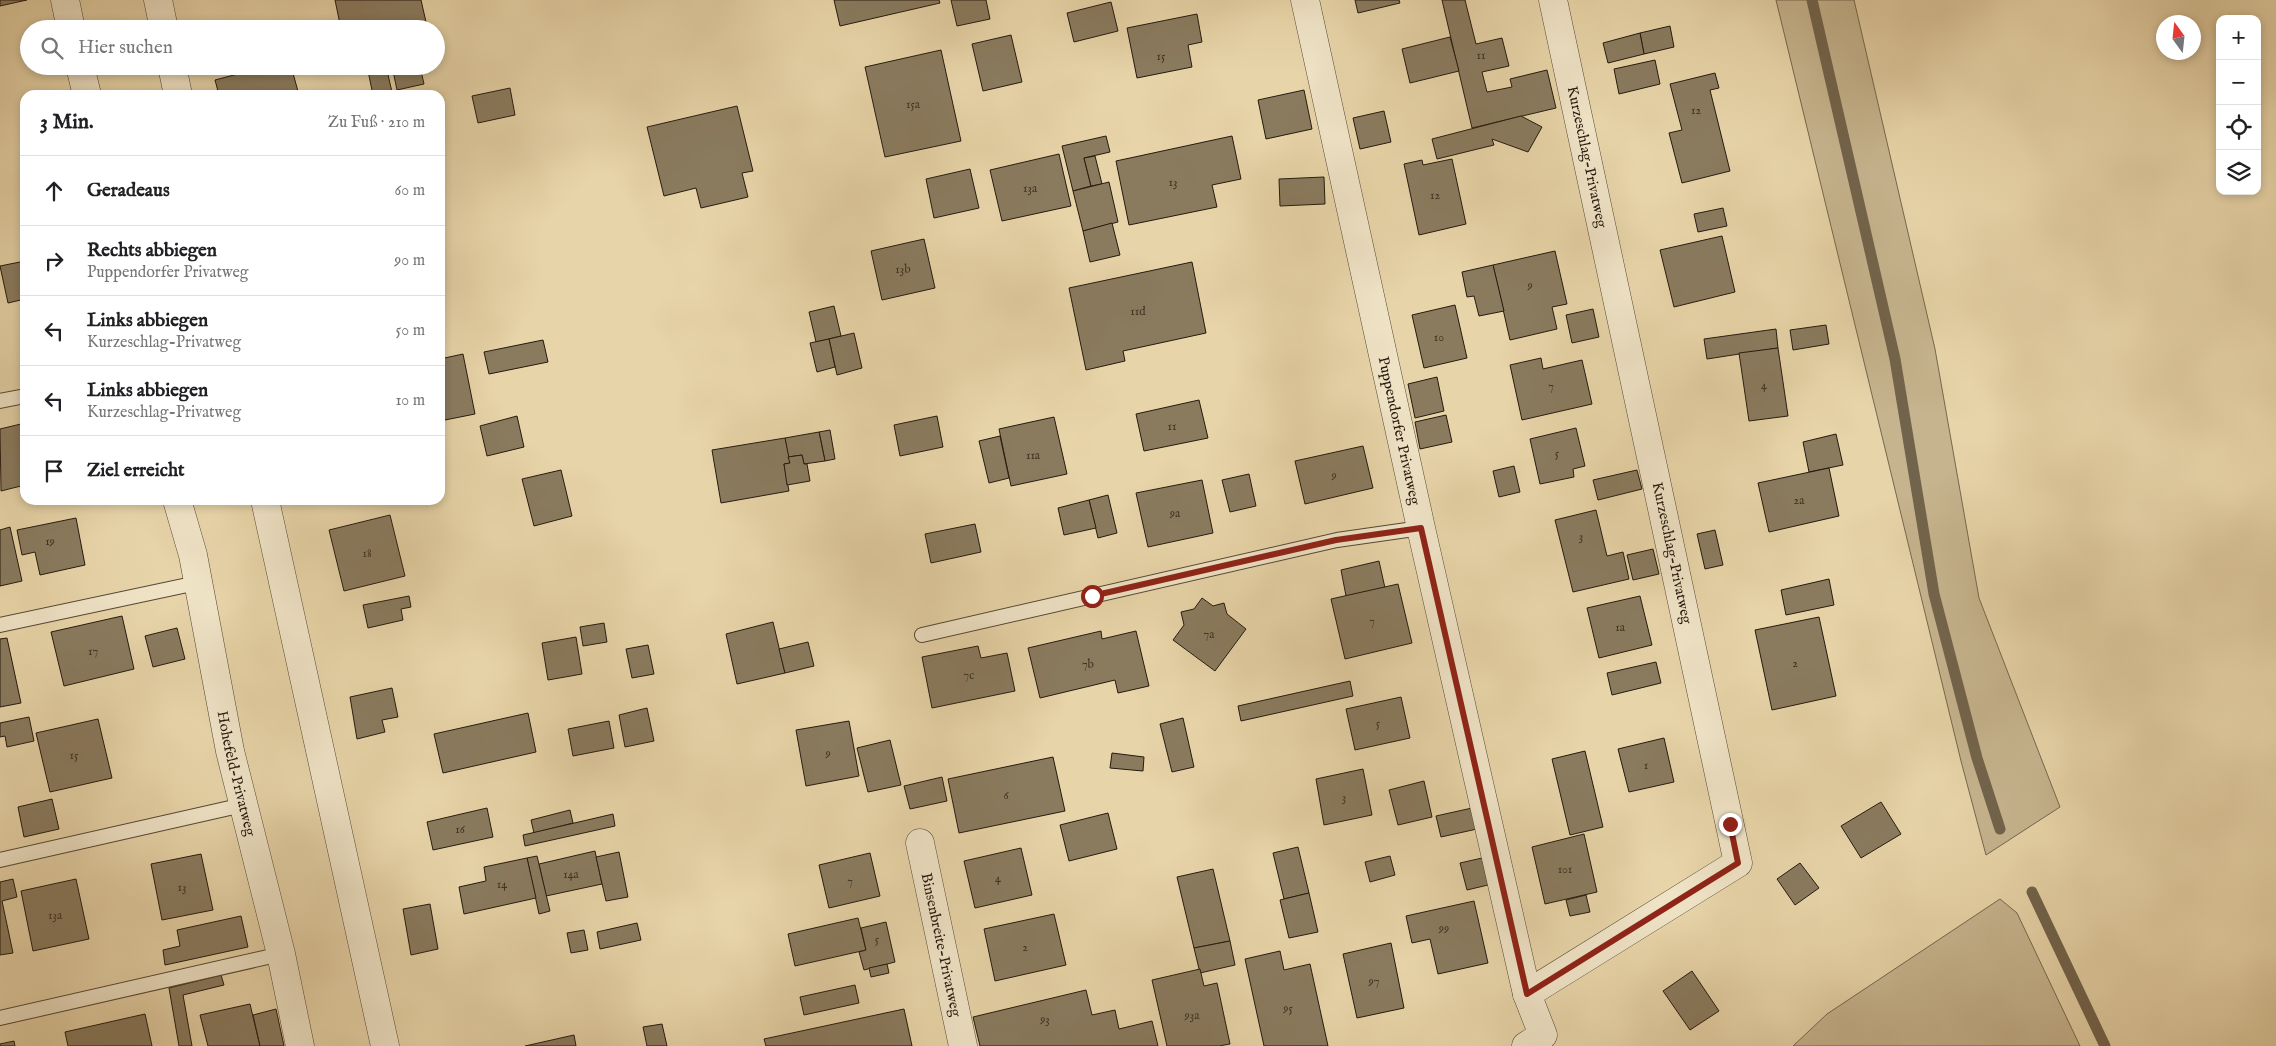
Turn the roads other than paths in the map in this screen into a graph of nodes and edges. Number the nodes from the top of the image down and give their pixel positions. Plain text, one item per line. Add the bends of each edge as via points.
1 (65, 0) edge
2 (158, 0) edge
3 (1305, 0) edge
4 (1554, 0) edge
5 (69, 20) edge
6 (162, 20) edge
7 (82, 75) edge
8 (174, 75) edge
9 (86, 90) edge
10 (177, 90) edge
11 (20, 397) edge
12 (0, 401) edge
13 (179, 505) edge
14 (266, 505) edge
15 (1421, 528) junction
16 (197, 583) junction
17 (0, 625) edge
18 (922, 635) dead end
19 (243, 805) junction
20 (920, 843) dead end
21 (0, 860) edge
22 (280, 954) junction
23 (1527, 994) junction
24 (0, 1018) edge
25 (1541, 1042) edge
26 (300, 1046) edge
27 (385, 1046) edge
28 (963, 1046) edge

1 - 5 street
2 - 6 street
3 - 15 street, Puppendorfer Privatweg
4 - 23 street, Kurzeschlag-Privatweg via 1738,863
7 - 9 street
8 - 10 street
11 - 12 lane
13 - 16 street, Hohefeld-Privatweg via 191,546
14 - 27 street
15 - 18 lane via 1336,540
15 - 23 street, Puppendorfer Privatweg
16 - 17 lane
16 - 19 street, Hohefeld-Privatweg
19 - 21 lane
19 - 22 street, Hohefeld-Privatweg
20 - 28 street, Binsenbreite-Privatweg
22 - 24 lane
22 - 26 street, Hohefeld-Privatweg
23 - 25 street, Puppendorfer Privatweg

